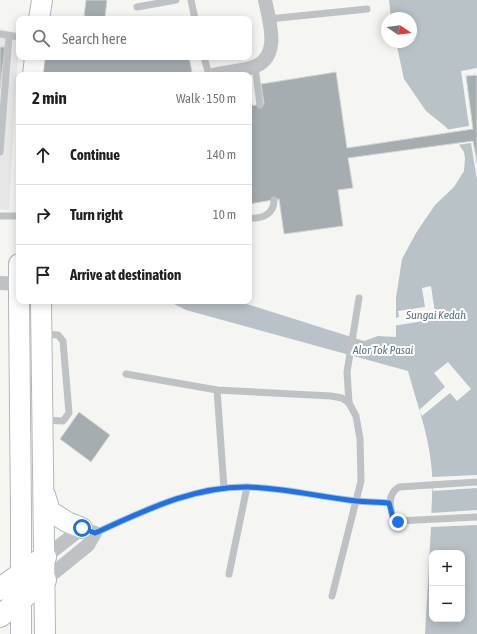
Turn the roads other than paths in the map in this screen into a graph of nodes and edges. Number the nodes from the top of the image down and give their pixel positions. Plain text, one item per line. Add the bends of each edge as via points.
1 (42, 0) edge
2 (176, 0) edge
3 (191, 0) edge
4 (265, 0) edge
5 (137, 7) dead end
6 (367, 9) dead end
7 (40, 16) edge
8 (194, 16) edge
9 (268, 19) junction
10 (0, 34) edge
11 (9, 36) junction
12 (16, 37) edge
13 (35, 60) edge
14 (205, 60) edge
15 (255, 66) junction
16 (33, 72) edge
17 (208, 72) edge
18 (227, 72) edge
19 (260, 104) dead end
20 (0, 152) edge
21 (274, 200) dead end
22 (0, 216) edge
23 (16, 216) edge
24 (252, 218) edge
25 (0, 283) edge
26 (16, 284) edge
27 (359, 298) dead end
28 (19, 304) edge
29 (41, 304) edge
30 (126, 374) dead end
31 (217, 390) junction
32 (349, 403) junction
33 (477, 482) edge
34 (247, 487) junction
35 (224, 488) junction
36 (44, 493) junction
37 (355, 500) junction
38 (389, 503) junction
39 (477, 517) edge
40 (88, 530) junction
41 (45, 557) junction
42 (21, 574) junction
43 (229, 574) dead end
44 (45, 580) junction
45 (0, 589) edge
46 (332, 596) dead end
47 (21, 600) junction
48 (0, 616) edge
49 (21, 634) edge
50 (45, 634) edge

1 - 7 main road
2 - 5 lane
3 - 8 lane
4 - 9 street
6 - 9 lane
9 - 15 street via 271,47 262,62
10 - 11 lane
11 - 12 lane
11 - 20 lane
13 - 16 main road
14 - 17 lane
15 - 18 street
15 - 19 lane
21 - 24 lane via 273,208 267,215
22 - 23 lane
25 - 26 street
27 - 32 lane via 347,372
28 - 42 main road
29 - 36 main road
30 - 31 lane
31 - 32 lane via 331,396 342,398
31 - 35 lane
32 - 37 lane via 356,416 360,439 361,481
33 - 38 lane via 399,487 394,491
34 - 35 lane
34 - 37 lane
34 - 43 lane
35 - 40 lane via 171,500
36 - 40 main road via 50,511 67,522
36 - 41 main road
37 - 38 lane
37 - 46 lane
38 - 39 lane via 393,518 398,522
40 - 41 street
40 - 44 street via 88,545
41 - 42 main road
41 - 44 main road
42 - 45 main road
42 - 47 main road
44 - 47 main road
44 - 50 main road
47 - 48 main road
47 - 49 main road

